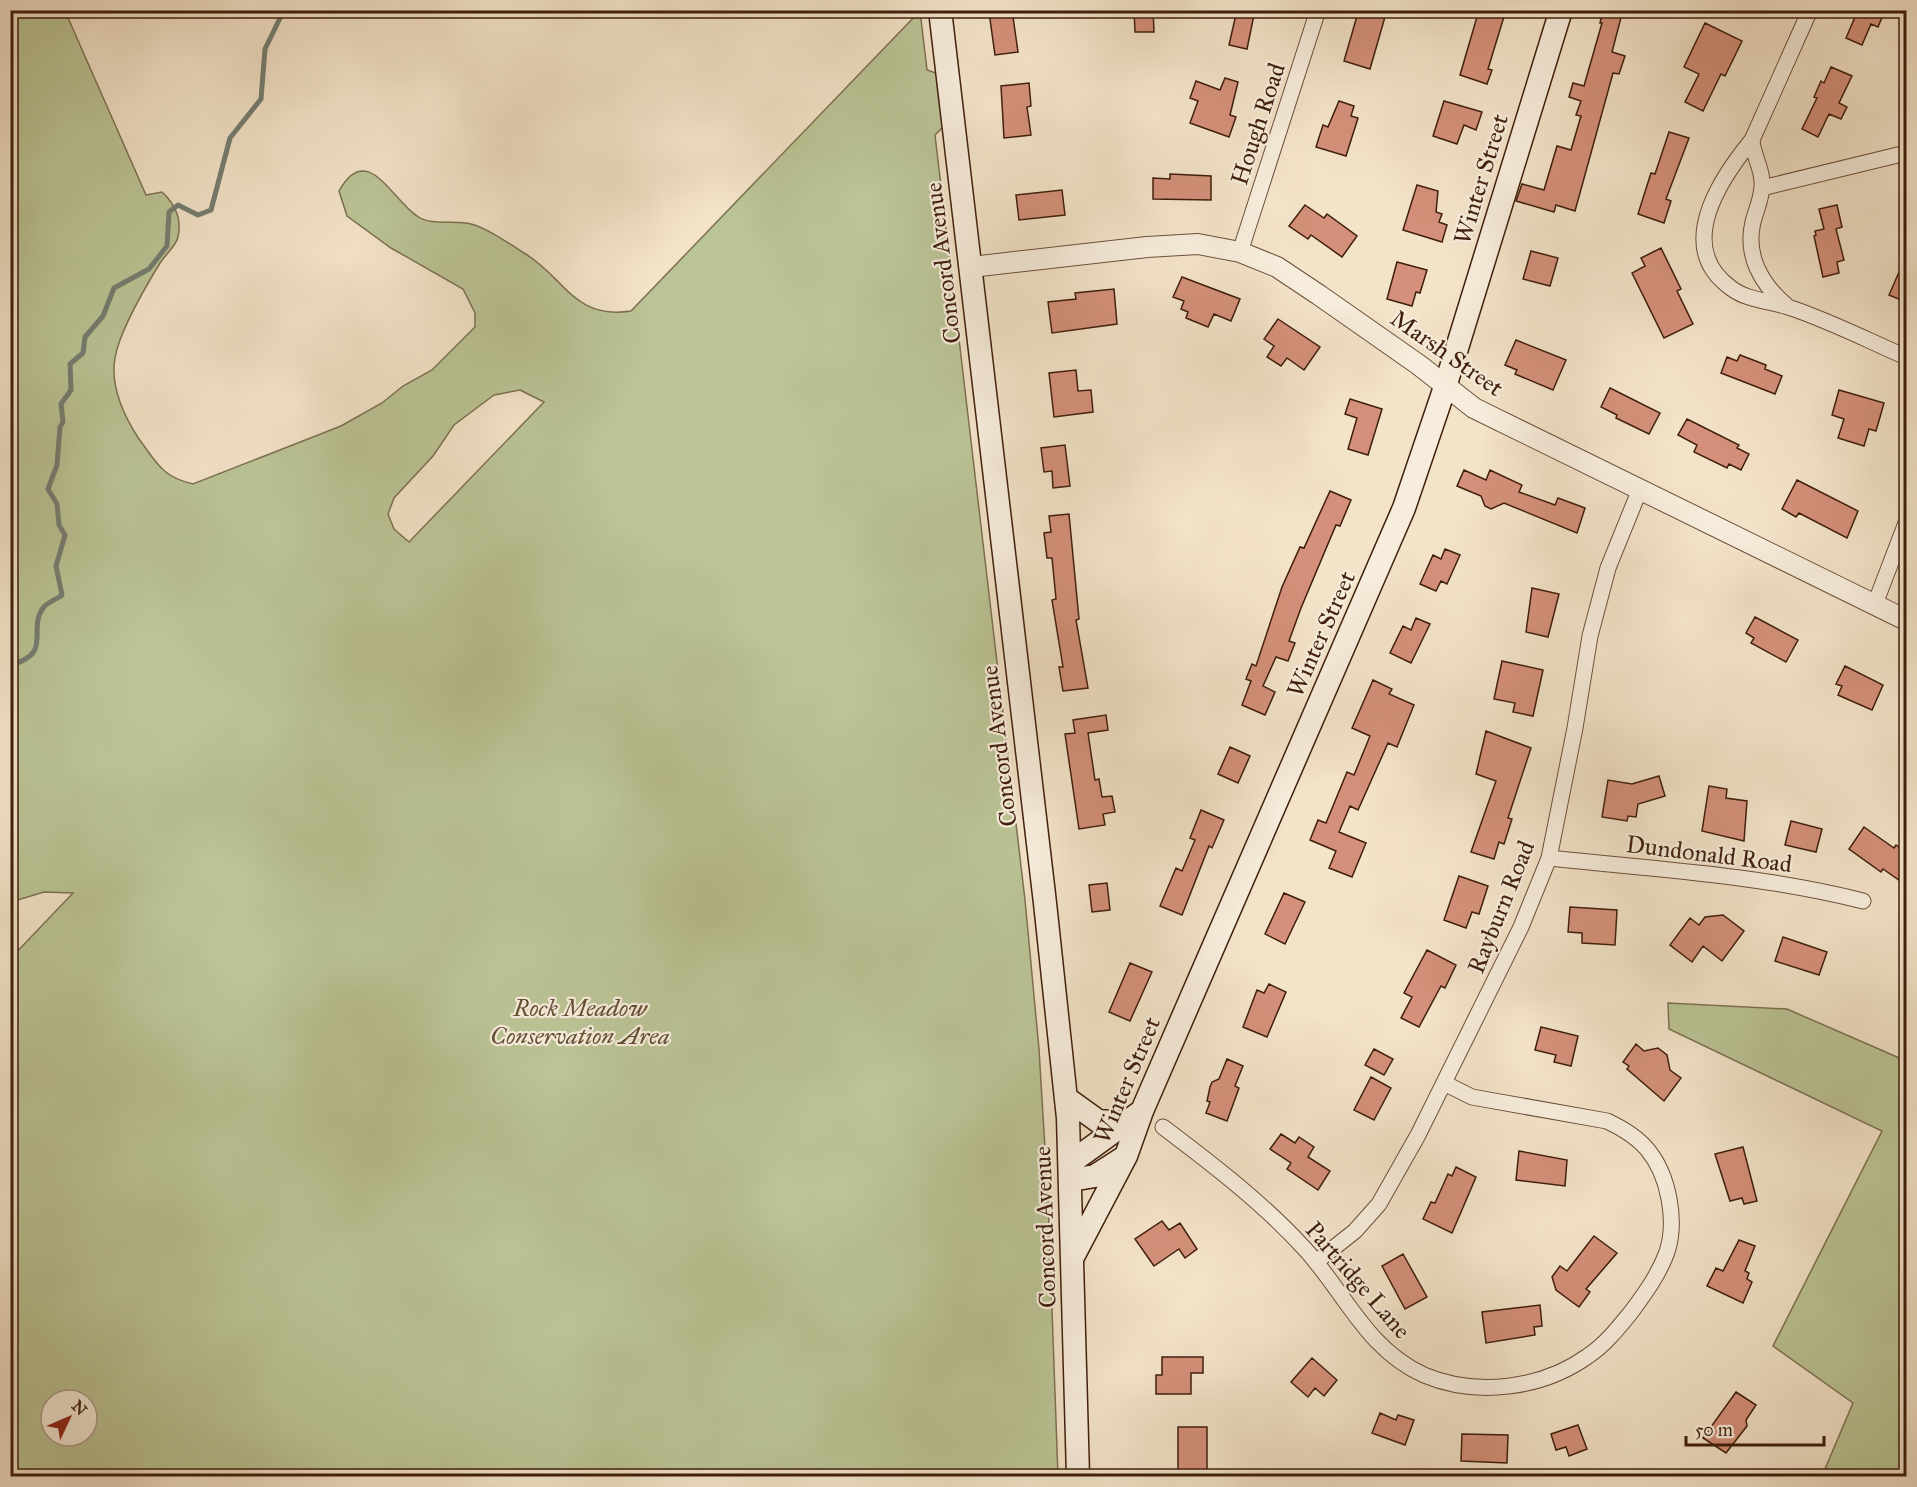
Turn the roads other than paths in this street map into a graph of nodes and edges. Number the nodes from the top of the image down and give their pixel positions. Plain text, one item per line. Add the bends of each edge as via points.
1 (940, 10) edge
2 (1317, 10) edge
3 (1561, 10) edge
4 (1810, 10) edge
5 (1752, 140) junction
6 (1906, 153) edge
7 (1762, 188) junction
8 (1240, 252) junction
9 (971, 267) junction
10 (1788, 307) junction
11 (1906, 357) edge
12 (1445, 387) junction
13 (1640, 489) junction
14 (1906, 523) edge
15 (1875, 604) junction
16 (1906, 620) edge
17 (1549, 858) junction
18 (1863, 902) dead end
19 (1444, 1083) junction
20 (1066, 1098) junction
21 (1134, 1117) junction
22 (1163, 1127) dead end
23 (1126, 1156) junction
24 (1070, 1172) junction
25 (1073, 1257) junction
26 (1316, 1262) junction
27 (1078, 1476) edge

1 - 9 main road, Concord Avenue
2 - 8 street, Hough Road
3 - 12 main road, Winter Street
4 - 5 street
5 - 7 street
5 - 10 street via 1725,175 1709,207 1704,238 1707,253 1730,288
6 - 7 street
7 - 10 street via 1750,241 1752,255 1764,282
8 - 9 street, Marsh Street via 1198,244 1158,246
8 - 12 street, Marsh Street via 1277,267
9 - 20 main road, Concord Avenue
10 - 11 street
12 - 13 street, Marsh Street via 1474,408
12 - 21 main road, Winter Street via 1391,540
13 - 15 street, Marsh Street
13 - 17 street, Rayburn Road via 1608,568 1590,636
14 - 15 street
15 - 16 street, Marsh Street
17 - 18 street, Dundonald Road via 1713,875 1824,891
17 - 19 street, Rayburn Road via 1521,927
19 - 26 street, Rayburn Road via 1379,1204 1355,1232
19 - 26 street, Partridge Lane via 1472,1096 1598,1118 1627,1131 1648,1150 1667,1190 1671,1237 1645,1294 1604,1344 1586,1358 1538,1380 1508,1387 1477,1388 1424,1375 1389,1354 1362,1326
20 - 21 main road via 1098,1121 1111,1124
20 - 24 main road, Concord Avenue
21 - 23 main road, Winter Street
21 - 24 main road
22 - 26 street, Partridge Lane via 1250,1197
23 - 24 main road via 1095,1176
23 - 25 main road, Winter Street
24 - 25 main road, Concord Avenue
25 - 27 main road, Concord Avenue

